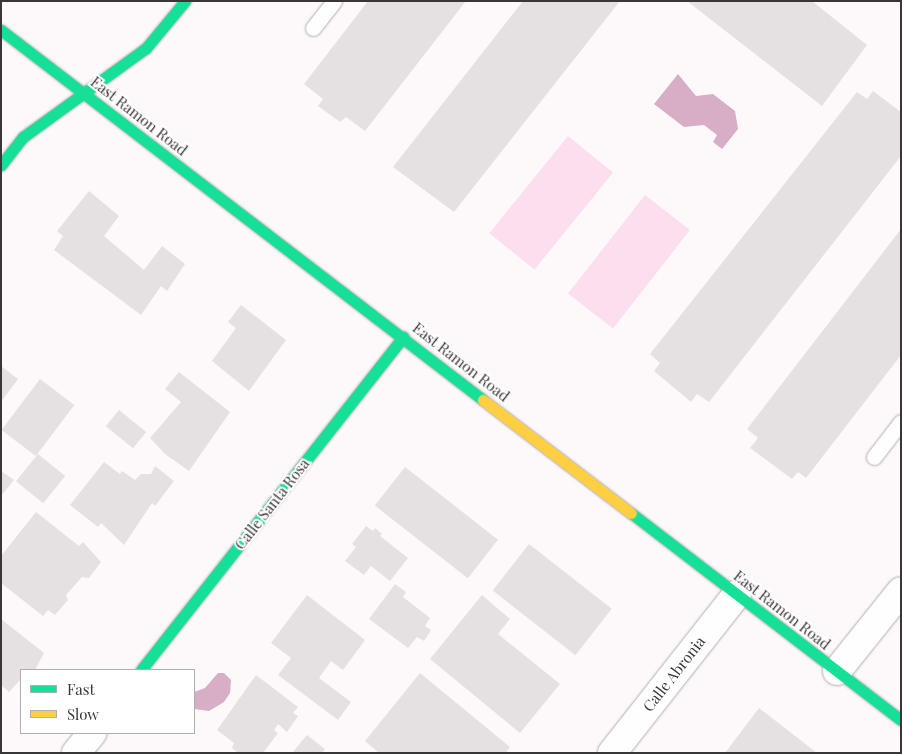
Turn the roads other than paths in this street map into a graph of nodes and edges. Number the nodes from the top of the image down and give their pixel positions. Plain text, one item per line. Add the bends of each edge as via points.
1 (185, 1) edge
2 (334, 1) edge
3 (313, 28) dead end
4 (1, 30) edge
5 (86, 93) junction
6 (1, 164) edge
7 (402, 336) junction
8 (901, 422) edge
9 (874, 457) dead end
10 (901, 591) edge
11 (737, 594) junction
12 (142, 669) edge
13 (837, 671) junction
14 (901, 720) edge
15 (91, 734) edge
16 (76, 753) edge
17 (612, 753) edge

1 - 5 main road via 146,48
2 - 3 lane
4 - 5 main road, East Ramon Road
5 - 6 main road via 23,137
5 - 7 main road, East Ramon Road
7 - 11 main road, East Ramon Road
7 - 12 main road, Calle Santa Rosa
8 - 9 lane
10 - 13 street
11 - 13 main road, East Ramon Road
11 - 17 street, Calle Abronia
13 - 14 main road, East Ramon Road
15 - 16 street

